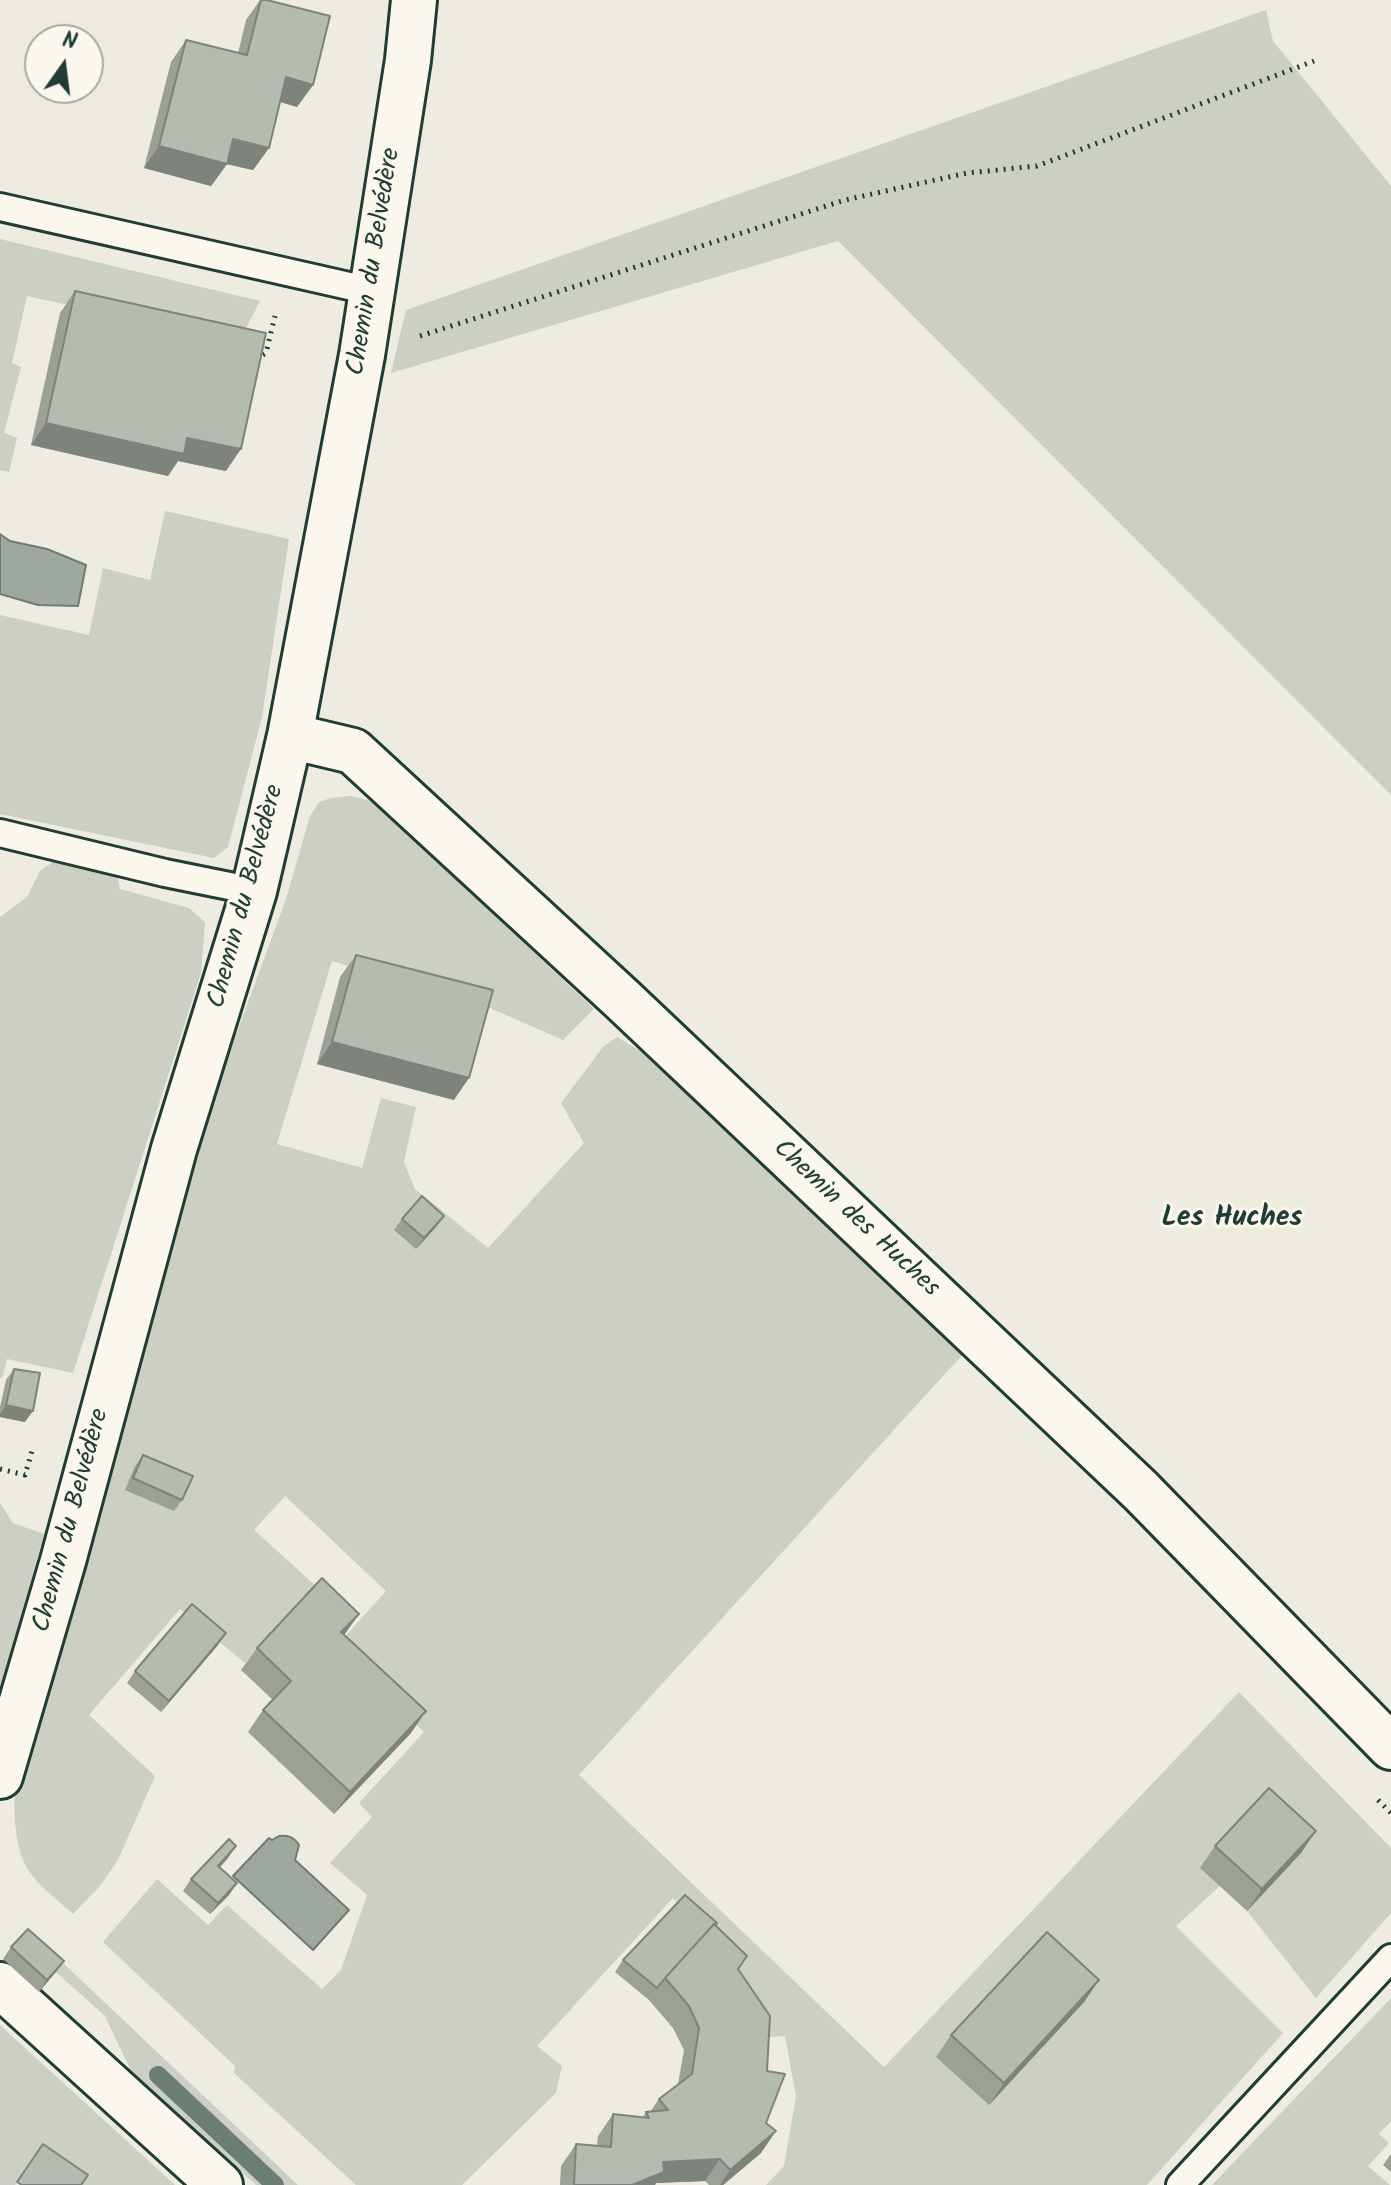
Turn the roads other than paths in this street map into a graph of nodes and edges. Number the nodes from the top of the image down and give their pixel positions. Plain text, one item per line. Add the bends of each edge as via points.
1 (414, 0) edge
2 (0, 207) edge
3 (371, 291) junction
4 (290, 736) junction
5 (0, 833) edge
6 (254, 891) junction
7 (1391, 1747) edge
8 (0, 1776) edge
9 (1391, 1958) edge
10 (0, 1985) edge
11 (220, 2185) edge
12 (1180, 2185) edge

1 - 3 street, Chemin du Belvédère
2 - 3 lane
3 - 4 street, Chemin du Belvédère
4 - 6 street, Chemin du Belvédère
4 - 7 street, Chemin des Huches via 353,751 365,762 1141,1491
5 - 6 lane
6 - 8 street, Chemin du Belvédère via 174,1149
9 - 12 lane
10 - 11 street

